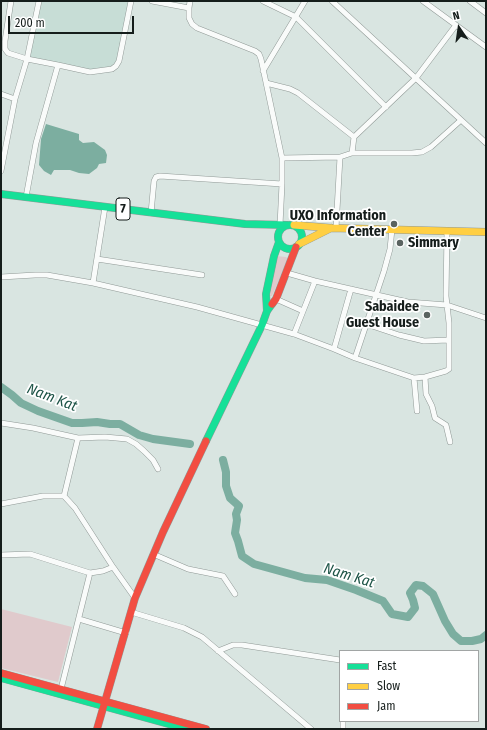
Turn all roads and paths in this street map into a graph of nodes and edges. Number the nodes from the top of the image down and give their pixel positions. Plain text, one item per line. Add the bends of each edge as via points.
1 (12, 1) edge
2 (39, 1) edge
3 (131, 1) edge
4 (152, 1) edge
5 (190, 1) edge
6 (263, 1) edge
7 (305, 1) edge
8 (332, 1) edge
9 (423, 1) edge
10 (470, 1) edge
11 (189, 8) junction
12 (486, 13) edge
13 (296, 17) junction
14 (456, 25) junction
15 (486, 47) edge
16 (27, 59) junction
17 (58, 65) junction
18 (263, 71) junction
19 (416, 78) junction
20 (266, 83) junction
21 (1, 94) edge
22 (15, 99) junction
23 (386, 107) junction
24 (461, 120) junction
25 (354, 137) junction
26 (486, 143) edge
27 (352, 153) junction
28 (340, 157) junction
29 (282, 158) junction
30 (1, 171) edge
31 (282, 184) junction
32 (1, 194) edge
33 (26, 198) junction
34 (105, 207) junction
35 (150, 212) junction
36 (245, 224) junction
37 (287, 225) junction
38 (334, 228) junction
39 (392, 229) junction
40 (484, 230) edge
41 (447, 231) junction
42 (278, 234) junction
43 (279, 242) junction
44 (298, 245) junction
45 (96, 259) junction
46 (287, 273) junction
47 (202, 276) dead end
48 (1, 277) edge
49 (315, 281) junction
50 (93, 283) junction
51 (351, 289) junction
52 (376, 294) junction
53 (276, 299) junction
54 (447, 305) junction
55 (267, 311) junction
56 (303, 311) junction
57 (486, 318) edge
58 (366, 324) junction
59 (262, 325) junction
60 (294, 334) junction
61 (448, 340) junction
62 (334, 349) junction
63 (355, 358) junction
64 (424, 377) junction
65 (414, 378) junction
66 (417, 411) dead end
67 (1, 423) edge
68 (78, 438) junction
69 (450, 442) dead end
70 (158, 469) dead end
71 (64, 496) junction
72 (1, 504) edge
73 (153, 554) junction
74 (1, 556) edge
75 (114, 567) junction
76 (90, 573) junction
77 (235, 594) dead end
78 (135, 598) junction
79 (131, 612) junction
80 (79, 619) junction
81 (126, 633) junction
82 (218, 651) junction
83 (339, 660) edge
84 (1, 673) edge
85 (1, 678) edge
86 (60, 689) junction
87 (104, 704) junction
88 (96, 729) edge
89 (187, 729) edge
90 (206, 729) edge
91 (311, 729) edge

1 - 16 street via 5,49 8,53
2 - 16 street
3 - 17 street via 116,66 112,69 90,72
4 - 11 street
5 - 11 street
6 - 13 street
7 - 13 street
8 - 19 street
9 - 14 street
10 - 12 street
11 - 18 street via 189,18 197,28 259,54
13 - 18 street
13 - 23 street
14 - 15 street
14 - 19 street
16 - 17 street
16 - 22 street
17 - 33 street via 36,143
18 - 20 street
19 - 23 street
19 - 24 street
20 - 25 street via 298,93
20 - 29 street
21 - 22 street
22 - 30 street
23 - 25 street
24 - 26 street
24 - 27 street via 431,148 422,152
25 - 27 street
27 - 28 street
28 - 29 street
28 - 38 street
29 - 31 street
31 - 35 street via 160,176 154,181
31 - 37 street
32 - 33 main road, 7
33 - 34 main road, 7
34 - 35 main road, 7
34 - 45 street
35 - 36 main road, 7
36 - 37 main road, 7
36 - 42 main road, 7
37 - 38 main road, 7
37 - 42 main road via 282,227
37 - 44 main road via 298,228 302,234
38 - 39 main road, 7
38 - 44 main road, 7
39 - 41 main road, 7
39 - 52 street via 390,249
40 - 41 main road, 7
41 - 54 street
42 - 43 main road
43 - 44 main road via 285,248 291,249
43 - 55 main road via 266,294
44 - 46 main road
45 - 47 street
45 - 50 street
46 - 49 street
46 - 53 main road
48 - 50 street via 47,275
49 - 51 street
49 - 56 street
50 - 59 street
51 - 52 street
51 - 62 street
52 - 54 street via 408,302
52 - 58 street
53 - 55 main road
53 - 56 street
54 - 57 street
54 - 61 street
55 - 59 main road
56 - 60 street
58 - 61 street via 424,341
58 - 63 street
59 - 60 street
59 - 73 main road
60 - 62 street
61 - 64 street via 449,369
62 - 63 street
63 - 65 street
64 - 65 street
64 - 69 street via 426,394 435,418 446,425
65 - 66 street
67 - 68 street
68 - 70 street via 127,439 144,450
68 - 71 street
71 - 72 street via 43,496
71 - 75 street via 75,508
73 - 77 street via 188,569 223,576
73 - 78 main road
74 - 76 street via 30,554
75 - 76 street
75 - 78 street
76 - 80 street
78 - 79 main road
79 - 81 main road
79 - 82 street via 184,628 202,637
80 - 81 street
80 - 86 street
81 - 87 main road
82 - 83 street via 242,645
82 - 91 street
84 - 86 main road
85 - 87 main road
86 - 87 main road
87 - 88 main road
87 - 89 main road
87 - 90 main road

